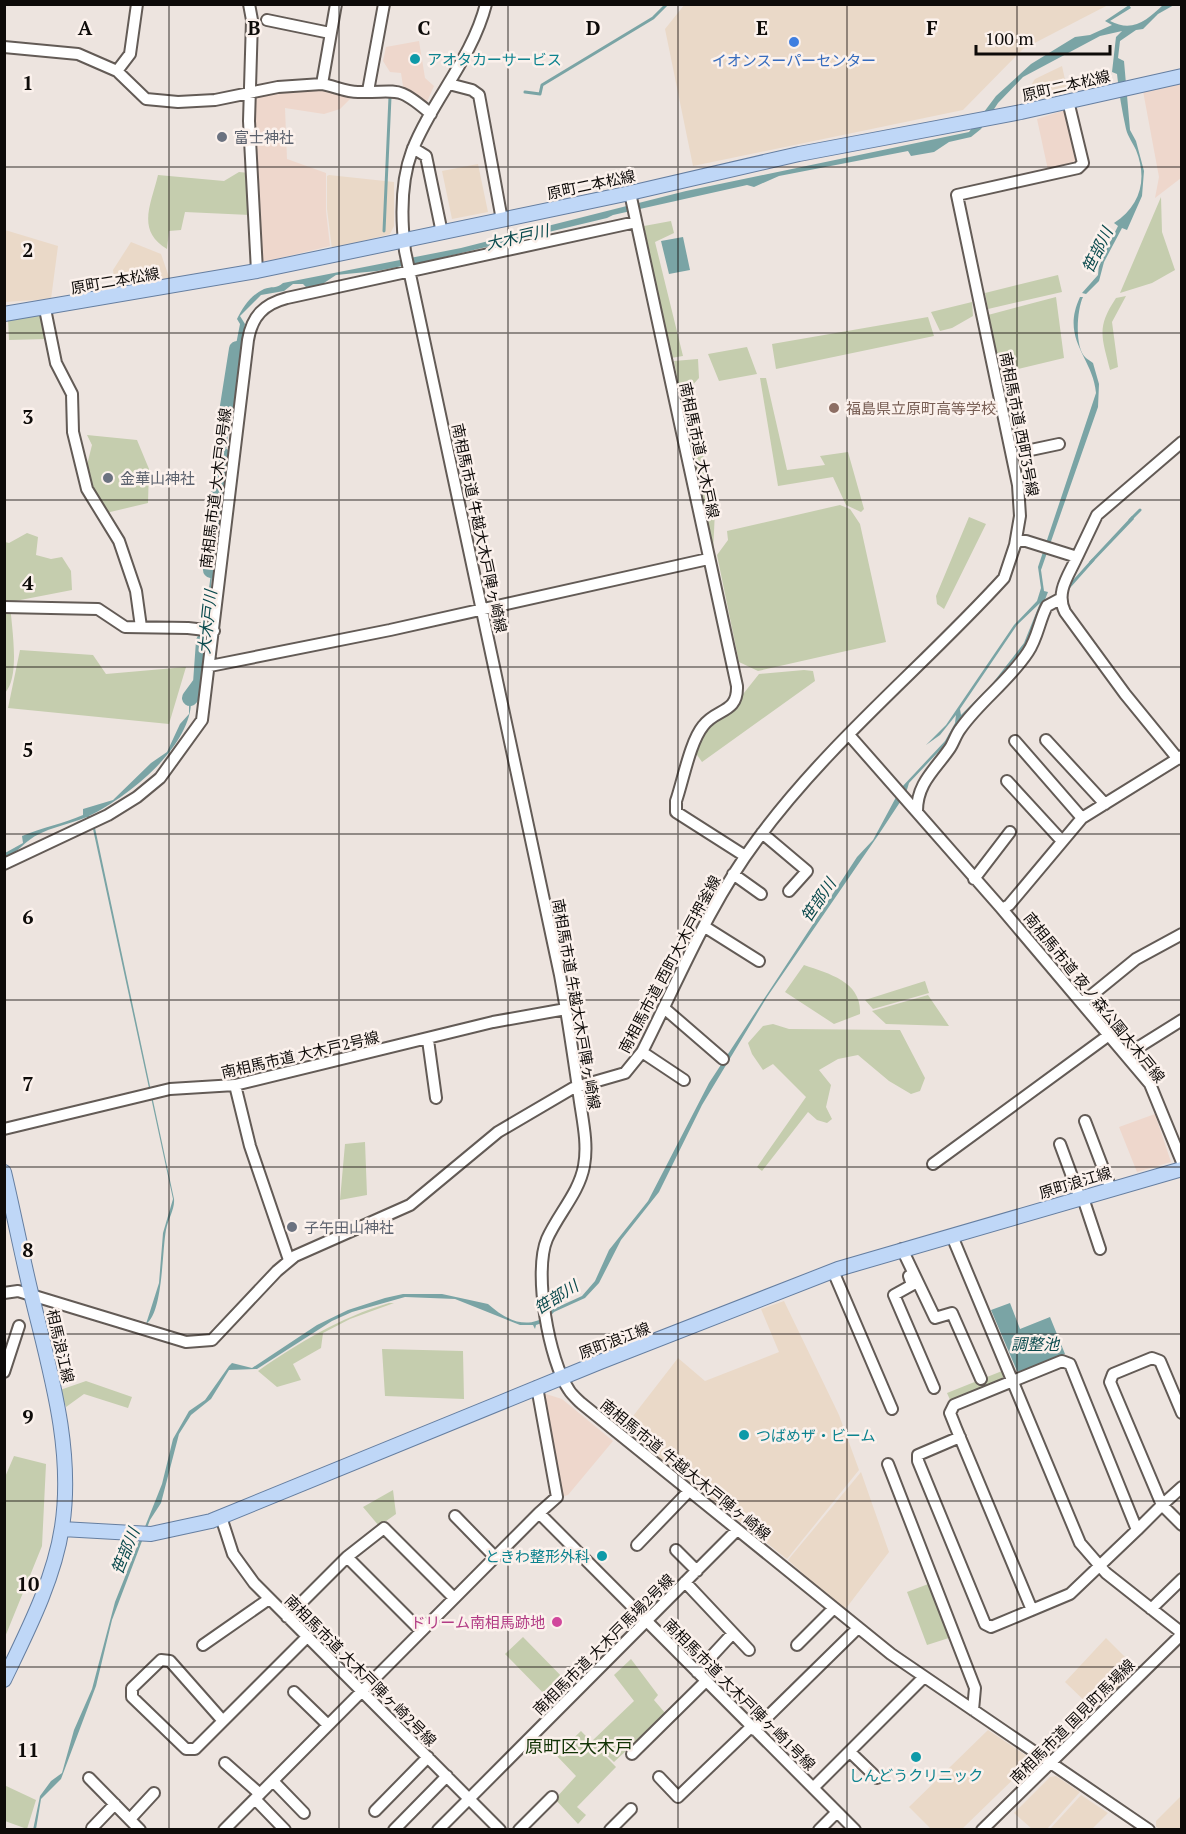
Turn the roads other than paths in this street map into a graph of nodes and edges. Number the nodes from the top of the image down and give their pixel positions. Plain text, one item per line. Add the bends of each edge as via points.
1 (137, 4) edge
2 (249, 4) edge
3 (336, 4) edge
4 (384, 4) edge
5 (486, 4) edge
6 (267, 20) dead end
7 (330, 33) junction
8 (4, 47) edge
9 (117, 71) junction
10 (1182, 76) edge
11 (322, 84) junction
12 (449, 84) junction
13 (368, 91) junction
14 (252, 93) junction
15 (1068, 101) junction
16 (431, 114) junction
17 (413, 148) junction
18 (630, 196) junction
19 (502, 220) junction
20 (636, 220) junction
21 (441, 233) junction
22 (405, 246) junction
23 (410, 270) junction
24 (257, 271) junction
25 (45, 309) junction
26 (4, 314) edge
27 (1182, 442) edge
28 (1059, 444) dead end
29 (1012, 454) junction
30 (1015, 545) junction
31 (1077, 557) junction
32 (708, 559) junction
33 (1060, 599) junction
34 (4, 608) edge
35 (482, 609) junction
36 (141, 627) junction
37 (214, 631) junction
38 (210, 666) junction
39 (850, 735) junction
40 (1046, 740) dead end
41 (1015, 741) dead end
42 (1180, 757) edge
43 (1007, 781) dead end
44 (1106, 804) junction
45 (915, 808) junction
46 (1082, 818) junction
47 (1010, 832) dead end
48 (762, 833) junction
49 (1062, 841) junction
50 (745, 856) junction
51 (4, 864) edge
52 (733, 874) junction
53 (974, 879) junction
54 (789, 891) dead end
55 (761, 894) dead end
56 (1002, 909) junction
57 (705, 927) junction
58 (1182, 934) edge
59 (759, 961) dead end
60 (1082, 1003) junction
61 (664, 1008) junction
62 (566, 1009) junction
63 (1182, 1020) edge
64 (1109, 1035) junction
65 (428, 1040) junction
66 (642, 1052) junction
67 (1126, 1054) junction
68 (723, 1059) dead end
69 (684, 1080) dead end
70 (235, 1085) junction
71 (578, 1086) junction
72 (436, 1098) dead end
73 (1085, 1121) dead end
74 (4, 1129) edge
75 (1060, 1144) dead end
76 (1182, 1162) edge
77 (933, 1164) dead end
78 (1182, 1169) edge
79 (4, 1172) edge
80 (1111, 1189) junction
81 (1082, 1198) junction
82 (952, 1236) junction
83 (1100, 1249) dead end
84 (901, 1250) junction
85 (289, 1260) junction
86 (833, 1271) junction
87 (4, 1293) edge
88 (32, 1297) junction
89 (19, 1326) dead end
90 (4, 1372) edge
91 (562, 1377) junction
92 (981, 1379) dead end
93 (1012, 1381) junction
94 (537, 1387) junction
95 (934, 1388) dead end
96 (892, 1409) dead end
97 (1182, 1413) edge
98 (960, 1437) junction
99 (888, 1464) dead end
100 (1182, 1487) edge
101 (688, 1491) junction
102 (1162, 1505) junction
103 (539, 1513) junction
104 (455, 1516) dead end
105 (221, 1517) junction
106 (1182, 1525) edge
107 (62, 1529) junction
108 (737, 1530) junction
109 (1137, 1530) junction
110 (637, 1545) dead end
111 (676, 1550) dead end
112 (347, 1557) junction
113 (494, 1557) junction
114 (1099, 1566) junction
115 (697, 1571) junction
116 (1182, 1579) edge
117 (685, 1582) junction
118 (453, 1597) junction
119 (269, 1599) junction
120 (833, 1609) junction
121 (1151, 1609) junction
122 (1032, 1610) junction
123 (287, 1617) junction
124 (646, 1622) junction
125 (858, 1628) junction
126 (420, 1630) junction
127 (733, 1633) junction
128 (1182, 1633) edge
129 (307, 1637) junction
130 (203, 1645) dead end
131 (797, 1645) dead end
132 (749, 1650) dead end
133 (697, 1672) junction
134 (924, 1677) junction
135 (4, 1680) edge
136 (706, 1681) junction
137 (361, 1691) junction
138 (294, 1692) dead end
139 (973, 1710) junction
140 (223, 1721) junction
141 (328, 1725) junction
142 (753, 1728) junction
143 (850, 1752) junction
144 (632, 1754) dead end
145 (428, 1757) junction
146 (225, 1762) dead end
147 (1051, 1762) junction
148 (447, 1776) junction
149 (659, 1777) dead end
150 (877, 1778) dead end
151 (89, 1779) dead end
152 (273, 1781) junction
153 (813, 1788) junction
154 (154, 1793) dead end
155 (257, 1796) junction
156 (552, 1797) dead end
157 (470, 1799) junction
158 (115, 1804) junction
159 (631, 1809) dead end
160 (375, 1811) dead end
161 (837, 1812) junction
162 (304, 1813) dead end
163 (130, 1819) junction
164 (92, 1828) dead end
165 (140, 1830) edge
166 (224, 1830) edge
167 (285, 1830) edge
168 (394, 1830) edge
169 (438, 1830) edge
170 (500, 1830) edge
171 (519, 1830) edge
172 (610, 1830) edge
173 (819, 1830) edge
174 (855, 1830) edge
175 (982, 1830) edge
176 (1149, 1830) edge

1 - 9 street via 130,54
2 - 14 street
3 - 7 street
4 - 13 street
5 - 12 street, 南相馬市道 牛越大木戸陣ヶ崎線 via 469,48
6 - 7 street
7 - 11 street
8 - 9 street via 78,54
9 - 14 street via 147,99 156,101 195,102
10 - 15 main road, 原町二本松線
11 - 13 street
11 - 14 street
12 - 16 street, 南相馬市道 牛越大木戸陣ヶ崎線
12 - 19 street via 478,94
13 - 16 street via 395,90 414,99
14 - 24 street via 249,122
15 - 18 main road, 原町二本松線 via 799,154
15 - 29 street, 南相馬市道 西町3号線 via 1083,163 1078,168 957,195
16 - 17 street, 南相馬市道 牛越大木戸陣ヶ崎線
17 - 21 street via 426,156
17 - 22 street, 南相馬市道 牛越大木戸陣ヶ崎線 via 403,187
18 - 19 main road, 原町二本松線
18 - 20 street, 南相馬市道 大木戸線
19 - 21 main road, 原町二本松線
20 - 23 street, 南相馬市道 大木戸9号線
20 - 32 street, 南相馬市道 大木戸線
21 - 22 main road, 原町二本松線
22 - 23 street, 南相馬市道 牛越大木戸陣ヶ崎線
22 - 24 main road, 原町二本松線
23 - 35 street, 南相馬市道 牛越大木戸陣ヶ崎線
23 - 37 street, 南相馬市道 大木戸9号線 via 275,301 263,309 252,325
24 - 25 main road, 原町二本松線
25 - 26 main road, 原町二本松線
25 - 36 street via 56,363 72,394 73,432 87,489 122,547 136,591
27 - 31 street via 1097,515
28 - 29 street
29 - 30 street, 南相馬市道 西町3号線 via 1020,496
30 - 31 street via 1022,541
30 - 39 street, 南相馬市道 西町大木戸押釜線 via 1004,578
31 - 33 street
32 - 35 street
32 - 50 street, 南相馬市道 大木戸線 via 736,700 700,730 676,801 676,812
33 - 42 street via 1065,612 1125,694
33 - 45 street via 1047,606 1027,654 965,723 927,776
34 - 36 street via 98,609 122,626
35 - 38 street
35 - 62 street, 南相馬市道 牛越大木戸陣ヶ崎線
36 - 37 street
37 - 38 street, 南相馬市道 大木戸9号線
38 - 51 street, 南相馬市道 大木戸9号線 via 202,720 153,784 108,815
39 - 45 street
39 - 48 street, 南相馬市道 西町大木戸押釜線
40 - 44 street
41 - 46 street
42 - 44 street, 南相馬市道 夜ノ森公園大木戸線
43 - 49 street
44 - 46 street, 南相馬市道 夜ノ森公園大木戸線
45 - 53 street
46 - 49 street, 南相馬市道 夜ノ森公園大木戸線
47 - 53 street
48 - 50 street, 南相馬市道 西町大木戸押釜線
48 - 54 street via 807,871
49 - 56 street, 南相馬市道 夜ノ森公園大木戸線
50 - 52 street, 南相馬市道 西町大木戸押釜線
52 - 55 street
52 - 57 street, 南相馬市道 西町大木戸押釜線
53 - 56 street
56 - 60 street, 南相馬市道 夜ノ森公園大木戸線
57 - 59 street
57 - 61 street, 南相馬市道 西町大木戸押釜線
58 - 60 street via 1136,959
60 - 64 street, 南相馬市道 夜ノ森公園大木戸線
61 - 66 street, 南相馬市道 西町大木戸押釜線
61 - 68 street
62 - 65 street, 南相馬市道 大木戸2号線 via 493,1022
62 - 71 street, 南相馬市道 牛越大木戸陣ヶ崎線
63 - 67 street
64 - 67 street, 南相馬市道 夜ノ森公園大木戸線
64 - 77 street
65 - 70 street, 南相馬市道 大木戸2号線
65 - 72 street
66 - 69 street
66 - 71 street, 南相馬市道 西町大木戸押釜線 via 625,1073
67 - 76 street, 南相馬市道 夜ノ森公園大木戸線 via 1156,1095
70 - 74 street, 南相馬市道 大木戸2号線 via 177,1088
70 - 85 street via 250,1146
71 - 85 street, 南相馬市道 西町大木戸押釜線 via 498,1132 416,1201
71 - 91 street, 南相馬市道 牛越大木戸陣ヶ崎線 via 584,1166 545,1244 540,1273
73 - 80 street
75 - 81 street
78 - 80 main road, 原町浪江線
79 - 88 main road, 相馬浪江線
80 - 81 main road, 原町浪江線
81 - 82 main road, 原町浪江線
81 - 83 street
82 - 84 main road, 原町浪江線
82 - 93 street
84 - 86 main road, 原町浪江線
84 - 92 street via 935,1318 952,1313
84 - 95 street via 912,1285 894,1295
85 - 88 street, 南相馬市道 西町大木戸押釜線 via 222,1332 207,1342 186,1342
86 - 91 main road, 原町浪江線
86 - 96 street
87 - 88 street, 南相馬市道 西町大木戸押釜線 via 18,1291
88 - 107 main road, 相馬浪江線 via 62,1438
89 - 90 street
91 - 94 main road, 原町浪江線
91 - 101 street, 南相馬市道 牛越大木戸陣ヶ崎線 via 581,1403
93 - 98 street via 954,1406 950,1413
93 - 109 street via 1062,1361 1070,1364
93 - 114 street via 1074,1532
94 - 103 street via 557,1497
94 - 105 main road, 原町浪江線
97 - 102 street via 1160,1361 1152,1358 1113,1374 1110,1382
98 - 122 street
98 - 122 street via 918,1455 918,1461 985,1624 991,1627
99 - 139 street via 975,1688
100 - 102 street
101 - 108 street, 南相馬市道 牛越大木戸陣ヶ崎線
101 - 110 street
102 - 106 street
102 - 109 street
103 - 113 street
103 - 124 street, 南相馬市道 大木戸陣ヶ崎1号線
104 - 113 street
105 - 107 main road, 原町浪江線 via 170,1531 131,1534
105 - 119 street, 南相馬市道 大木戸陣ヶ崎2号線 via 237,1561
107 - 135 main road, 相馬浪江線 via 45,1588
108 - 115 street, 南相馬市道 大木戸馬場2号線
108 - 120 street, 南相馬市道 牛越大木戸陣ヶ崎線
109 - 114 street
111 - 115 street
112 - 118 street via 384,1527
112 - 123 street
112 - 126 street
113 - 118 street
114 - 121 street
114 - 122 street via 1070,1594
115 - 117 street, 南相馬市道 大木戸馬場2号線
116 - 121 street
117 - 124 street, 南相馬市道 大木戸馬場2号線
117 - 127 street
118 - 126 street
119 - 123 street, 南相馬市道 大木戸陣ヶ崎2号線
119 - 130 street
120 - 125 street, 南相馬市道 牛越大木戸陣ヶ崎線
120 - 131 street
121 - 128 street
123 - 129 street, 南相馬市道 大木戸陣ヶ崎2号線
124 - 133 street, 南相馬市道 大木戸陣ヶ崎1号線
124 - 157 street, 南相馬市道 大木戸馬場2号線
125 - 134 street, 南相馬市道 牛越大木戸陣ヶ崎線
125 - 142 street
126 - 137 street
127 - 132 street
127 - 133 street
128 - 147 street, 南相馬市道 国見町馬場線
129 - 137 street, 南相馬市道 大木戸陣ヶ崎2号線
129 - 140 street
133 - 136 street, 南相馬市道 大木戸陣ヶ崎1号線
134 - 139 street, 南相馬市道 牛越大木戸陣ヶ崎線
134 - 143 street
136 - 142 street, 南相馬市道 大木戸陣ヶ崎1号線
136 - 144 street
137 - 141 street
137 - 145 street, 南相馬市道 大木戸陣ヶ崎2号線
138 - 141 street
139 - 147 street, 南相馬市道 牛越大木戸陣ヶ崎線
140 - 140 street via 195,1749 186,1749 132,1696 132,1688 161,1660 170,1661
141 - 152 street
142 - 149 street via 678,1797
142 - 153 street, 南相馬市道 大木戸陣ヶ崎1号線
143 - 150 street
143 - 153 street
145 - 148 street, 南相馬市道 大木戸陣ヶ崎2号線
145 - 160 street
146 - 155 street
147 - 175 street, 南相馬市道 国見町馬場線
147 - 176 street, 南相馬市道 牛越大木戸陣ヶ崎線
148 - 157 street, 南相馬市道 大木戸陣ヶ崎2号線
148 - 168 street
151 - 158 street
152 - 155 street
152 - 162 street
153 - 161 street, 南相馬市道 大木戸陣ヶ崎1号線
154 - 163 street
155 - 166 street
155 - 167 street
156 - 171 street
157 - 169 street, 南相馬市道 大木戸馬場2号線
157 - 170 street, 南相馬市道 大木戸陣ヶ崎2号線
158 - 163 street
158 - 164 street
159 - 172 street
161 - 173 street
161 - 174 street, 南相馬市道 大木戸陣ヶ崎1号線
163 - 165 street

